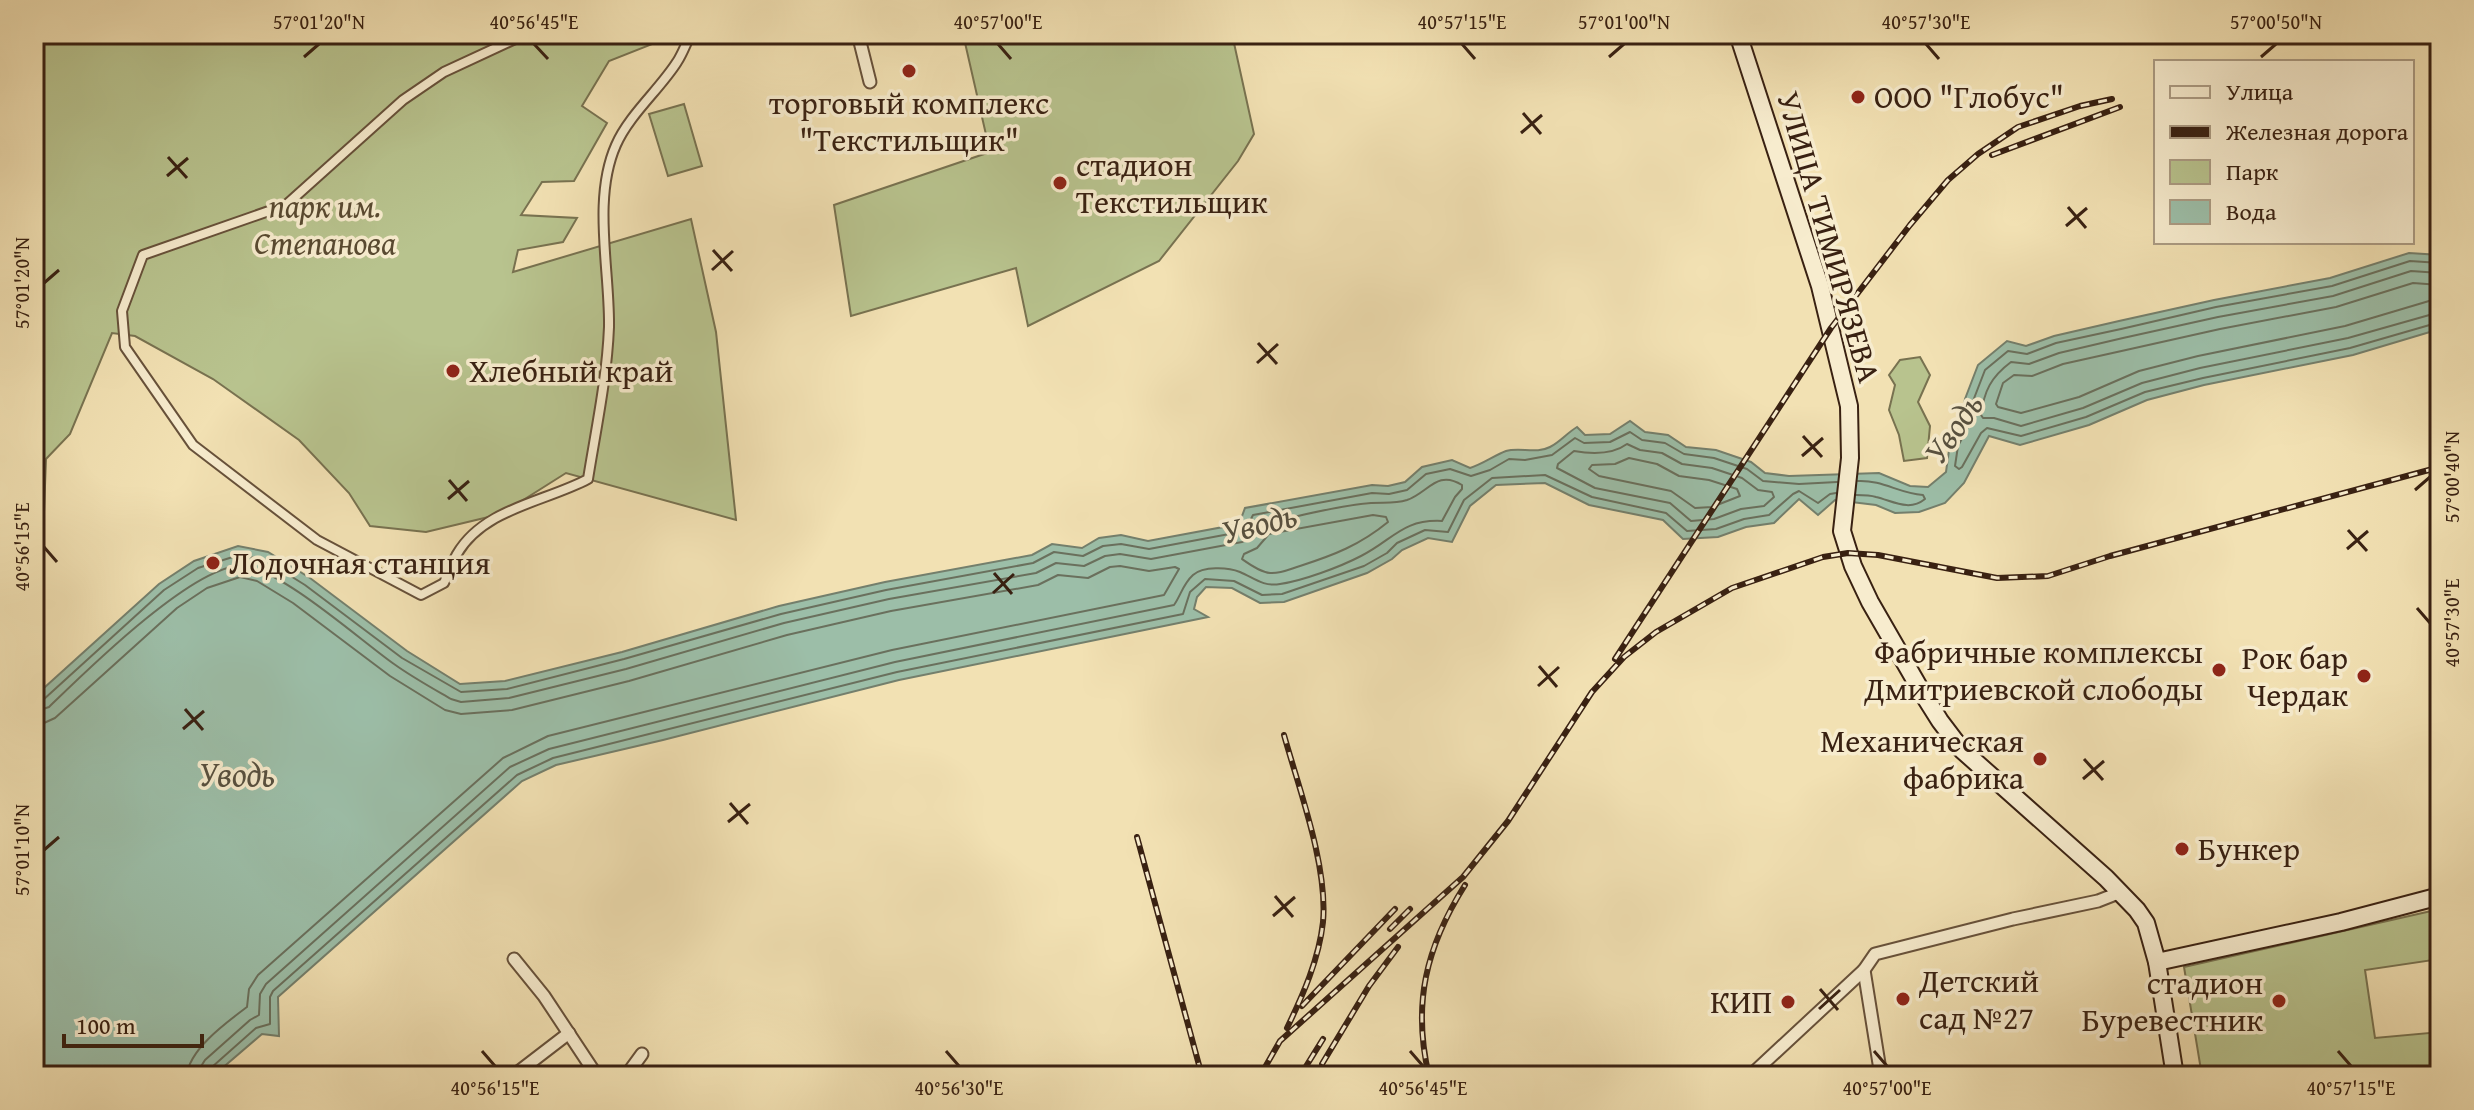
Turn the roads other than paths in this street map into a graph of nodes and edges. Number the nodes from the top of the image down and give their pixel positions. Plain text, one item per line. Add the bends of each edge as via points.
1 (526, 34) edge
2 (691, 34) edge
3 (858, 34) edge
4 (1738, 34) edge
5 (870, 82) dead end
6 (2121, 892) junction
7 (2440, 896) edge
8 (514, 959) dead end
9 (2157, 962) junction
10 (1864, 970) junction
11 (569, 1033) junction
12 (642, 1054) dead end
13 (1757, 1073) edge
14 (513, 1076) edge
15 (597, 1076) edge
16 (626, 1076) edge
17 (1881, 1076) edge
18 (2175, 1076) edge

1 - 2 street via 444,72 403,100 286,205 143,255 122,311 125,347 193,445 317,540 421,595 444,583 458,552 483,525 588,479 609,326 603,216 607,181 616,145 677,62
3 - 5 street
4 - 6 main road, УЛИЦА ТИМИРЯЗЕВА via 1825,307 1849,406 1842,531 1853,566 1881,622 1962,750
6 - 9 main road, УЛИЦА ТИМИРЯЗЕВА via 2146,923
6 - 10 street via 1875,954
7 - 9 main road
8 - 11 street
9 - 18 main road, УЛИЦА ТИМИРЯЗЕВА
10 - 13 street
10 - 17 street
11 - 14 street
11 - 15 street
12 - 16 street

